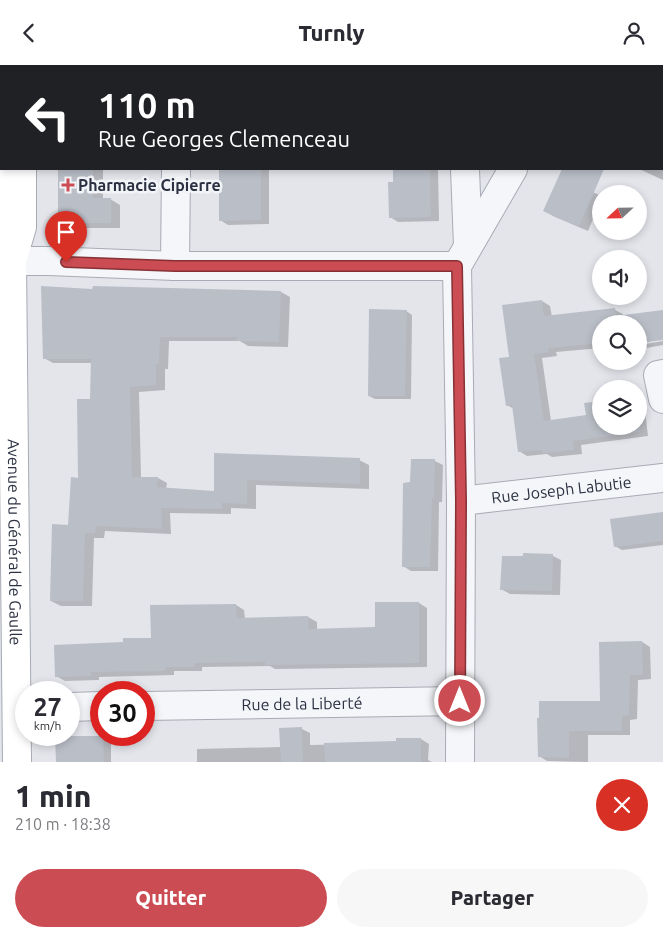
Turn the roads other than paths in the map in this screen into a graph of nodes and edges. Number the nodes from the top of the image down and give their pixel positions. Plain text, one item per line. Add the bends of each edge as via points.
1 (22, 170) edge
2 (176, 170) edge
3 (465, 170) edge
4 (511, 170) edge
5 (0, 175) edge
6 (463, 256) junction
7 (6, 262) edge
8 (175, 266) junction
9 (663, 374) edge
10 (663, 399) edge
11 (663, 478) edge
12 (461, 501) junction
13 (20, 681) edge
14 (460, 701) junction
15 (155, 706) edge
16 (18, 746) edge
17 (17, 762) edge
18 (460, 762) edge

1 - 7 main road via 22,227
2 - 8 street
3 - 6 street
4 - 6 street
5 - 7 main road, Avenue du Général de Gaulle via 1,229
6 - 8 street
6 - 12 street
7 - 8 street
7 - 13 main road, Avenue du Général de Gaulle
9 - 10 street via 658,375
11 - 12 street, Rue Joseph Labutie
12 - 14 street
14 - 15 street, Rue de la Liberté
14 - 18 street
16 - 17 main road, Avenue du Général de Gaulle

